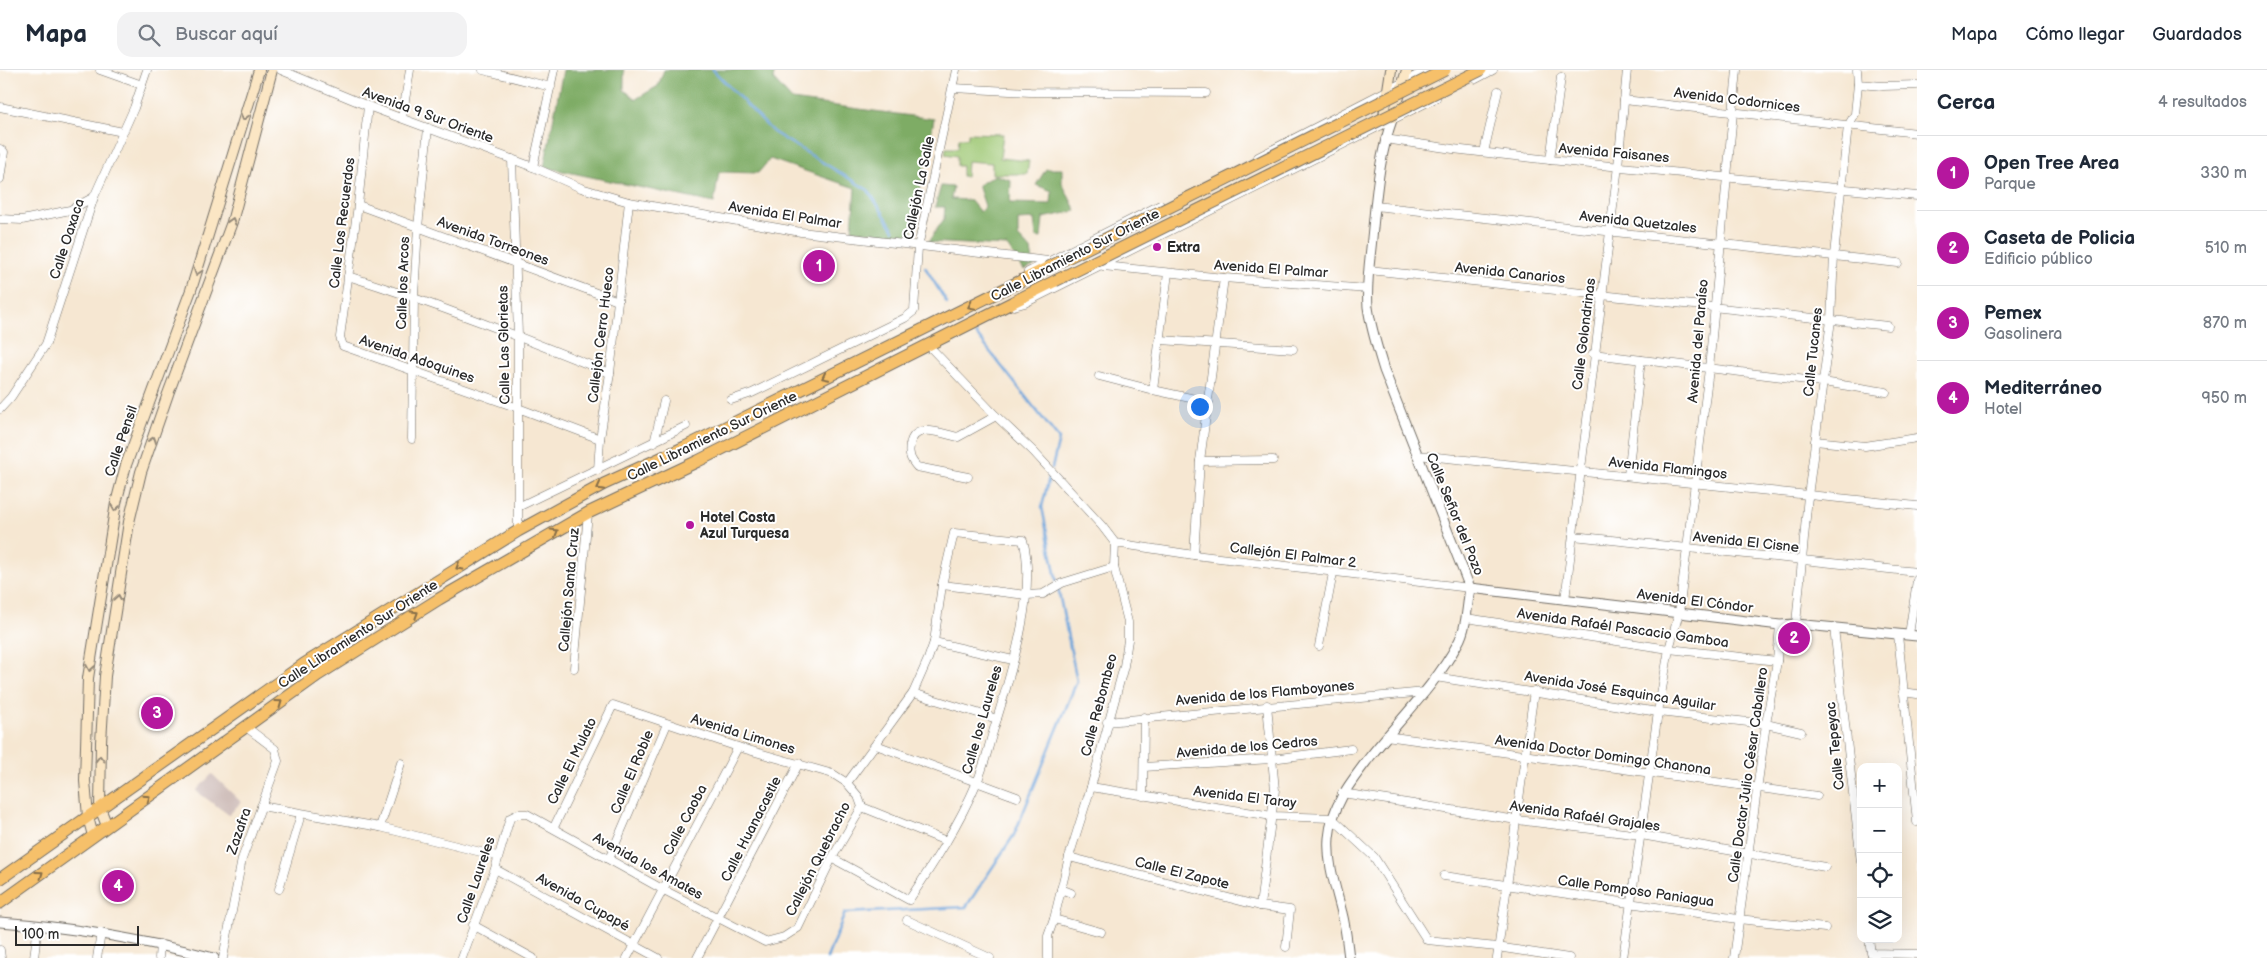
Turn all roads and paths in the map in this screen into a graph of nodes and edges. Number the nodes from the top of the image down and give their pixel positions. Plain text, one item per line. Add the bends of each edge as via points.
1 (100, 70) edge
2 (147, 70) edge
3 (259, 70) edge
4 (272, 70) edge
5 (281, 70) edge
6 (410, 70) edge
7 (483, 70) edge
8 (554, 70) edge
9 (956, 70) edge
10 (1391, 70) edge
11 (1407, 70) edge
12 (1427, 70) edge
13 (1445, 70) edge
14 (1482, 70) edge
15 (1493, 70) edge
16 (1627, 70) edge
17 (1737, 70) edge
18 (1857, 70) edge
19 (1561, 78) dead end
20 (1404, 82) junction
21 (1858, 84) junction
22 (142, 85) junction
23 (1917, 85) edge
24 (550, 87) junction
25 (953, 88) junction
26 (1387, 90) junction
27 (1498, 91) dead end
28 (1206, 93) dead end
29 (1624, 100) junction
30 (368, 106) junction
31 (0, 107) edge
32 (1733, 112) junction
33 (402, 118) junction
34 (1387, 125) junction
35 (1848, 126) junction
36 (428, 128) junction
37 (123, 132) junction
38 (1917, 133) edge
39 (0, 149) edge
40 (1484, 152) junction
41 (512, 159) junction
42 (1550, 160) junction
43 (1618, 166) junction
44 (533, 167) junction
45 (1727, 176) junction
46 (0, 179) edge
47 (1841, 188) junction
48 (1917, 196) edge
49 (94, 197) junction
50 (628, 202) junction
51 (358, 205) junction
52 (1375, 206) junction
53 (0, 219) edge
54 (418, 227) junction
55 (1609, 232) junction
56 (1720, 242) junction
57 (915, 246) junction
58 (1834, 255) junction
59 (514, 261) junction
60 (1061, 263) dead end
61 (1084, 263) dead end
62 (1898, 263) dead end
63 (1047, 265) junction
64 (1102, 266) junction
65 (1369, 270) junction
66 (1168, 273) junction
67 (348, 276) junction
68 (1224, 278) junction
69 (1368, 289) junction
70 (414, 296) junction
71 (1602, 296) junction
72 (618, 301) junction
73 (1004, 307) junction
74 (1714, 308) junction
75 (1831, 320) junction
76 (1888, 326) dead end
77 (518, 336) junction
78 (1160, 340) junction
79 (341, 343) joint
80 (1217, 343) junction
81 (929, 346) junction
82 (1293, 349) dead end
83 (1594, 354) junction
84 (1641, 360) junction
85 (1709, 369) junction
86 (414, 372) junction
87 (610, 373) junction
88 (1099, 376) dead end
89 (1824, 382) junction
90 (1154, 390) junction
91 (1886, 392) dead end
92 (0, 395) edge
93 (11, 397) junction
94 (731, 400) dead end
95 (664, 401) dead end
96 (1209, 402) junction
97 (518, 408) junction
98 (0, 409) edge
99 (996, 416) junction
100 (686, 426) dead end
101 (1917, 438) edge
102 (412, 439) dead end
103 (600, 439) junction
104 (1815, 441) junction
105 (654, 443) junction
106 (1417, 455) junction
107 (1273, 460) dead end
108 (1200, 461) junction
109 (598, 470) junction
110 (1580, 470) junction
111 (1628, 476) junction
112 (968, 477) dead end
113 (1694, 484) junction
114 (1808, 496) junction
115 (1917, 506) edge
116 (518, 507) junction
117 (588, 513) junction
118 (518, 531) junction
119 (1572, 536) junction
120 (1114, 543) junction
121 (1686, 549) junction
122 (1194, 556) junction
123 (1802, 560) junction
124 (1114, 567) junction
125 (1333, 572) junction
126 (1917, 572) edge
127 (1917, 580) edge
128 (942, 585) junction
129 (1470, 588) junction
130 (1027, 594) junction
131 (1565, 600) junction
132 (1679, 613) junction
133 (1466, 618) junction
134 (1796, 624) junction
135 (1780, 625) junction
136 (1834, 628) junction
137 (1898, 634) junction
138 (1913, 636) edge
139 (934, 642) junction
140 (1319, 646) dead end
141 (1670, 648) junction
142 (1013, 660) junction
143 (1777, 661) junction
144 (574, 668) dead end
145 (1435, 677) junction
146 (1534, 691) junction
147 (1425, 692) junction
148 (1903, 692) junction
149 (913, 693) junction
150 (1917, 694) edge
151 (613, 705) joint
152 (1267, 705) junction
153 (1658, 712) junction
154 (1144, 717) junction
155 (997, 719) junction
156 (1107, 722) junction
157 (667, 724) junction
158 (1766, 724) junction
159 (246, 727) junction
160 (1801, 732) dead end
161 (1386, 736) junction
162 (876, 745) junction
163 (1913, 745) edge
164 (738, 747) junction
165 (1351, 749) dead end
166 (1525, 756) junction
167 (1271, 760) junction
168 (401, 763) dead end
169 (799, 763) junction
170 (1144, 767) junction
171 (1648, 774) junction
172 (978, 782) junction
173 (848, 783) junction
174 (1091, 787) junction
175 (1757, 789) junction
176 (1342, 793) junction
177 (858, 796) joint
178 (1143, 796) junction
179 (1817, 796) dead end
180 (1017, 797) dead end
181 (261, 806) junction
182 (862, 807) junction
183 (100, 808) junction
184 (301, 814) junction
185 (518, 814) joint
186 (1272, 816) junction
187 (88, 817) junction
188 (1332, 818) junction
189 (1517, 820) junction
190 (1917, 822) edge
191 (107, 826) junction
192 (380, 827) junction
193 (554, 828) junction
194 (1641, 835) junction
195 (93, 836) junction
196 (946, 841) junction
197 (1860, 853) edge
198 (1749, 855) junction
199 (497, 856) junction
200 (1069, 857) junction
201 (832, 858) junction
202 (608, 859) junction
203 (1824, 867) dead end
204 (494, 869) junction
205 (1444, 876) dead end
206 (0, 879) edge
207 (1506, 885) junction
208 (279, 889) dead end
209 (1061, 889) junction
210 (662, 890) junction
211 (1071, 893) dead end
212 (0, 903) edge
213 (1631, 903) junction
214 (1260, 906) junction
215 (1054, 919) junction
216 (1738, 919) junction
217 (719, 920) junction
218 (907, 920) dead end
219 (0, 922) edge
220 (38, 925) junction
221 (473, 925) junction
222 (1824, 928) dead end
223 (1101, 932) dead end
224 (101, 933) junction
225 (766, 942) joint
226 (1870, 943) edge
227 (160, 944) junction
228 (635, 944) junction
229 (1286, 947) dead end
230 (1497, 947) junction
231 (0, 950) edge
232 (1917, 954) edge
233 (1, 958) edge
234 (34, 958) edge
235 (97, 958) edge
236 (159, 958) edge
237 (214, 958) edge
238 (223, 958) edge
239 (462, 958) edge
240 (532, 958) edge
241 (628, 958) edge
242 (658, 958) edge
243 (697, 958) edge
244 (990, 958) edge
245 (1048, 958) edge
246 (1350, 958) edge
247 (1497, 958) edge
248 (1568, 958) edge
249 (1622, 958) edge
250 (1734, 958) edge

1 - 22 street
2 - 22 street, Calle Oaxaca
3 -> 187 main road, Calle Pensil via 191,290 126,465 116,503 88,678 85,781
183 -> 4 main road via 105,676 129,522 168,394 232,222
5 - 30 street, Avenida 9 Sur Oriente
6 - 33 street
7 - 24 street
8 - 24 street
9 - 25 street, Callejón La Salle
10 - 26 main road
11 - 20 main road
12 - 20 street
13 - 63 main road, Calle Libramiento Sur Oriente, bridge
14 - 73 main road, Calle Libramiento Sur Oriente, bridge
15 - 34 street
16 - 29 street, Calle Golondrinas
17 - 32 street, Avenida del Paraíso
18 - 21 street, Calle Tucanes
19 - 42 street
20 - 26 street
20 - 34 main road
21 - 23 street
21 - 35 street, Calle Tucanes via 1855,114
22 - 37 street, Calle Oaxaca
24 - 44 street
25 - 28 street
25 - 57 street, Callejón La Salle
26 - 34 main road
26 - 63 street
27 - 40 street
29 - 32 street, Avenida Codornices
29 - 43 street, Calle Golondrinas
30 - 33 street, Avenida 9 Sur Oriente
30 - 51 street, Calle Los Recuerdos
31 - 37 street
32 - 35 street, Avenida Codornices
32 - 45 street, Avenida del Paraíso
33 - 36 street, Avenida 9 Sur Oriente
34 - 40 street, Avenida Faisanes via 1453,149
34 - 52 street, Calle Señor del Pozo
34 - 64 street
35 - 38 street, Avenida Codornices
35 - 47 street, Calle Tucanes
36 - 41 street, Avenida 9 Sur Oriente
36 - 54 street, Calle los Arcos
37 - 49 street, Calle Oaxaca
39 - 46 street via 4,152
40 - 42 street, Avenida Faisanes
41 - 44 street, Avenida El Palmar
41 - 59 street, Calle Las Glorietas
42 - 43 street, Avenida Faisanes
43 - 45 street, Avenida Faisanes
43 - 55 street, Calle Golondrinas
44 - 50 street, Avenida El Palmar via 581,188
45 - 47 street, Avenida Faisanes
45 - 56 street, Avenida del Paraíso
47 - 48 street, Avenida Faisanes
47 - 58 street, Calle Tucanes
49 - 53 street via 70,210 22,220
49 - 93 street, Calle Oaxaca via 46,344
50 - 57 street, Avenida El Palmar via 801,232
50 - 72 street, Callejón Cerro Hueco
51 - 54 street, Avenida Torreones
51 - 67 street, Calle Los Recuerdos
52 - 55 street, Avenida Quetzales
52 - 65 street, Calle Señor del Pozo
54 - 59 street, Avenida Torreones
54 - 70 street, Calle los Arcos
55 - 56 street, Avenida Quetzales
55 - 71 street, Calle Golondrinas
56 - 58 street, Avenida Quetzales
56 - 74 street, Avenida del Paraíso
57 - 63 street, Avenida El Palmar
57 - 94 street, Callejón La Salle via 919,257 914,311 752,393
58 - 62 street, Avenida Quetzales
58 - 75 street, Calle Tucanes
59 - 72 street, Avenida Torreones
59 - 77 street, Calle Las Glorietas
60 - 63 street, Avenida El Palmar
61 - 64 street, Avenida El Palmar
63 -> 118 main road, Calle Libramiento Sur Oriente via 1014,285 604,484
64 - 66 street, Avenida El Palmar
64 - 73 street via 1025,303
65 - 69 street, Calle Señor del Pozo
65 - 71 street, Avenida Canarios
66 - 68 street, Avenida El Palmar
66 - 78 street
67 - 70 street
67 - 79 street, Calle Los Recuerdos
68 - 69 street, Avenida El Palmar
68 - 80 street
69 - 106 street, Calle Señor del Pozo via 1374,338
70 - 77 street
70 - 86 street, Calle los Arcos
71 - 74 street, Avenida Canarios
71 - 83 street, Calle Golondrinas
72 - 87 street, Callejón Cerro Hueco
73 - 81 main road, Calle Libramiento Sur Oriente
74 - 75 street, Avenida Canarios
74 - 85 street, Avenida del Paraíso
75 - 76 street, Avenida Canarios
75 - 89 street, Calle Tucanes
77 - 87 street
77 - 97 street, Calle Las Glorietas
78 - 80 street
78 - 90 street
79 - 86 street, Avenida Adoquines
80 - 82 street
80 - 96 street
81 - 99 street
81 - 117 main road, Calle Libramiento Sur Oriente
83 - 84 street
83 - 110 street, Calle Golondrinas
84 - 85 street
84 - 111 street
85 - 89 street
85 - 113 street, Avenida del Paraíso
86 - 97 street, Avenida Adoquines
86 - 102 street, Calle los Arcos
87 - 103 street, Callejón Cerro Hueco
88 - 90 street
89 - 91 street
89 - 104 street, Calle Tucanes
90 - 96 street
92 - 93 street
93 - 98 street, Calle Oaxaca
95 - 105 street
96 - 108 street
97 - 103 street, Avenida Adoquines
97 - 116 street, Calle Las Glorietas
99 - 112 street via 958,437 927,430 918,431 913,436 909,451 917,467
99 - 120 street via 1102,526
100 - 105 street
101 - 104 street via 1865,446
103 - 109 street, Callejón Cerro Hueco
104 - 114 street, Calle Tucanes
105 - 109 street
106 - 110 street, Avenida Flamingos
106 - 129 street, Calle Señor del Pozo
107 - 108 street
108 - 122 street
109 - 116 street
110 - 111 street, Avenida Flamingos
110 - 119 street, Calle Golondrinas
111 - 113 street, Avenida Flamingos
113 - 114 street, Avenida Flamingos
113 - 121 street, Avenida del Paraíso
114 - 115 street, Avenida Flamingos
114 - 123 street, Calle Tucanes
116 - 118 street, Calle Las Glorietas
117 - 144 street, Callejón Santa Cruz
159 -> 117 main road, Calle Libramiento Sur Oriente via 318,675 439,599
118 -> 183 main road, Calle Libramiento Sur Oriente via 304,664
119 - 121 street, Avenida El Cisne
119 - 131 street, Calle Golondrinas
120 - 122 street, Callejón El Palmar 2
120 - 124 street, Calle Rebombeo
121 - 123 street, Avenida El Cisne
121 - 132 street, Avenida del Paraíso
122 - 125 street, Callejón El Palmar 2
123 - 126 street, Avenida El Cisne
123 - 134 street, Calle Tucanes
124 - 130 street via 1062,583 1044,594
124 - 156 street, Calle Rebombeo via 1128,622 1128,640 1124,666
125 - 129 street, Callejón El Palmar 2
125 - 140 street
127 - 138 street
128 - 130 street
128 - 130 street, Calle los Laureles via 954,532 1014,538 1023,540 1027,556
128 - 139 street
129 - 131 street, Avenida El Cóndor
129 - 133 street, Calle Señor del Pozo
130 - 142 street, Calle los Laureles
131 - 132 street, Avenida El Cóndor
132 - 135 street, Avenida El Cóndor
132 - 141 street, Avenida del Paraíso
133 - 141 street, Avenida Rafaél Pascacio Gamboa
133 - 145 street, Calle Señor del Pozo via 1458,643
134 - 135 street, Avenida El Cóndor
134 - 136 street, Avenida El Cóndor
135 - 143 street, Calle Doctor Julio César Caballero
136 - 137 street, Avenida El Cóndor
136 - 197 street, Calle Tepeyac
137 - 138 street, Avenida El Cóndor
137 - 148 street
139 - 142 street
139 - 149 street
141 - 143 street, Avenida Rafaél Pascacio Gamboa
141 - 153 street, Avenida del Paraíso
142 - 155 street, Calle los Laureles
143 - 158 street, Calle Doctor Julio César Caballero
145 - 146 street, Avenida José Esquinca Aguilar
145 - 147 street, Calle Señor del Pozo
146 - 153 street, Avenida José Esquinca Aguilar
146 - 166 street
147 - 152 street, Avenida de los Flamboyanes
147 - 161 street, Calle Señor del Pozo
148 - 150 street
148 - 163 street
149 - 155 street
149 - 162 street
151 - 157 street, Avenida Limones
151 - 193 street, Calle El Mulato
152 - 154 street, Avenida de los Flamboyanes
152 - 167 street
153 - 158 street, Avenida José Esquinca Aguilar
153 - 171 street, Avenida del Paraíso
154 - 156 street, Avenida de los Flamboyanes
154 - 170 street
155 - 172 street, Calle los Laureles
156 - 174 street, Calle Rebombeo
157 - 164 street, Avenida Limones
157 - 202 street, Calle El Roble
158 - 160 street, Avenida José Esquinca Aguilar
158 - 175 street, Calle Doctor Julio César Caballero
159 - 181 street, Zazafra via 275,749 278,761
191 -> 159 main road, Calle Libramiento Sur Oriente
161 - 166 street, Avenida Doctor Domingo Chanona
161 - 176 street, Calle Señor del Pozo
162 - 172 street
162 - 173 street
163 - 190 street
164 - 169 street, Avenida Limones
164 - 210 street, Calle Caoba
165 - 167 street, Avenida de los Cedros
166 - 171 street, Avenida Doctor Domingo Chanona
166 - 189 street
167 - 170 street, Avenida de los Cedros
167 - 186 street via 1276,790
168 - 192 street
169 - 173 street, Avenida Limones via 833,774
169 - 217 street, Calle Huanacastle
170 - 178 street
171 - 175 street, Avenida Doctor Domingo Chanona
171 - 194 street, Avenida del Paraíso
172 - 180 street
172 - 196 street, Calle los Laureles
173 - 177 street, Avenida Limones
174 - 178 street, Avenida El Taray
174 - 200 street, Calle Rebombeo
175 - 179 street, Avenida Doctor Domingo Chanona
175 - 198 street, Calle Doctor Julio César Caballero
176 - 188 street, Calle Señor del Pozo
176 - 189 street, Avenida Rafaél Grajales
177 - 182 street, Callejón Quebracho
178 - 186 street, Avenida El Taray
181 - 184 street
181 - 238 street, Zazafra via 242,859
182 - 196 street
182 - 201 street, Callejón Quebracho
183 - 187 main road, Calle Libramiento Sur Oriente
183 - 191 main road
184 - 192 street
184 - 208 street
185 - 193 street, Avenida los Amates via 527,814
185 - 199 street, Calle Laureles via 510,818
186 - 188 street, Avenida El Taray
186 - 214 street
187 - 195 main road, Calle Pensil
187 - 206 main road, Calle Libramiento Sur Oriente
188 - 230 street via 1374,857 1427,940
188 - 246 street, Calle Señor del Pozo via 1329,840 1332,878
189 - 194 street, Avenida Rafaél Grajales
189 - 207 street
191 - 195 main road, Calle Libramiento Sur Oriente
192 - 199 street
193 - 202 street, Avenida los Amates
194 - 198 street, Avenida Rafaél Grajales
194 - 213 street, Avenida del Paraíso
212 -> 195 main road, Calle Libramiento Sur Oriente
196 - 201 street, Calle los Laureles via 909,900
198 - 203 street, Avenida Rafaél Grajales
198 - 216 street, Calle Doctor Julio César Caballero
199 - 204 street, Calle Laureles
200 - 209 street, Calle Rebombeo
200 - 214 street, Calle El Zapote
201 - 225 street, Callejón Quebracho via 798,928 784,937
202 - 210 street, Avenida los Amates
204 - 221 street, Calle Laureles
204 - 228 street, Avenida Cupapé
205 - 207 street, Calle Pomposo Paniagua
207 - 213 street, Calle Pomposo Paniagua
207 - 230 street
209 - 211 street
209 - 215 street, Calle Rebombeo
210 - 217 street, Avenida los Amates
210 - 228 street, Calle Caoba
213 - 216 street, Calle Pomposo Paniagua
213 - 249 street, Avenida del Paraíso
214 - 229 street, Calle El Zapote via 1290,910
215 - 223 street
215 - 245 street, Calle Rebombeo via 1048,936
216 - 222 street, Calle Pomposo Paniagua
216 - 250 street, Calle Doctor Julio César Caballero
217 - 225 street, Avenida los Amates
217 - 243 street, Calle Huanacastle
218 - 244 street
219 - 220 street
220 - 224 street
220 - 234 street
221 - 239 street, Calle Laureles
221 - 240 street
224 - 227 street
224 - 235 street
226 - 232 street via 1871,953
227 - 236 street
227 - 237 street
228 - 241 street, Calle Caoba
228 - 242 street, Avenida Cupapé
230 - 247 street
230 - 248 street
231 - 233 street

